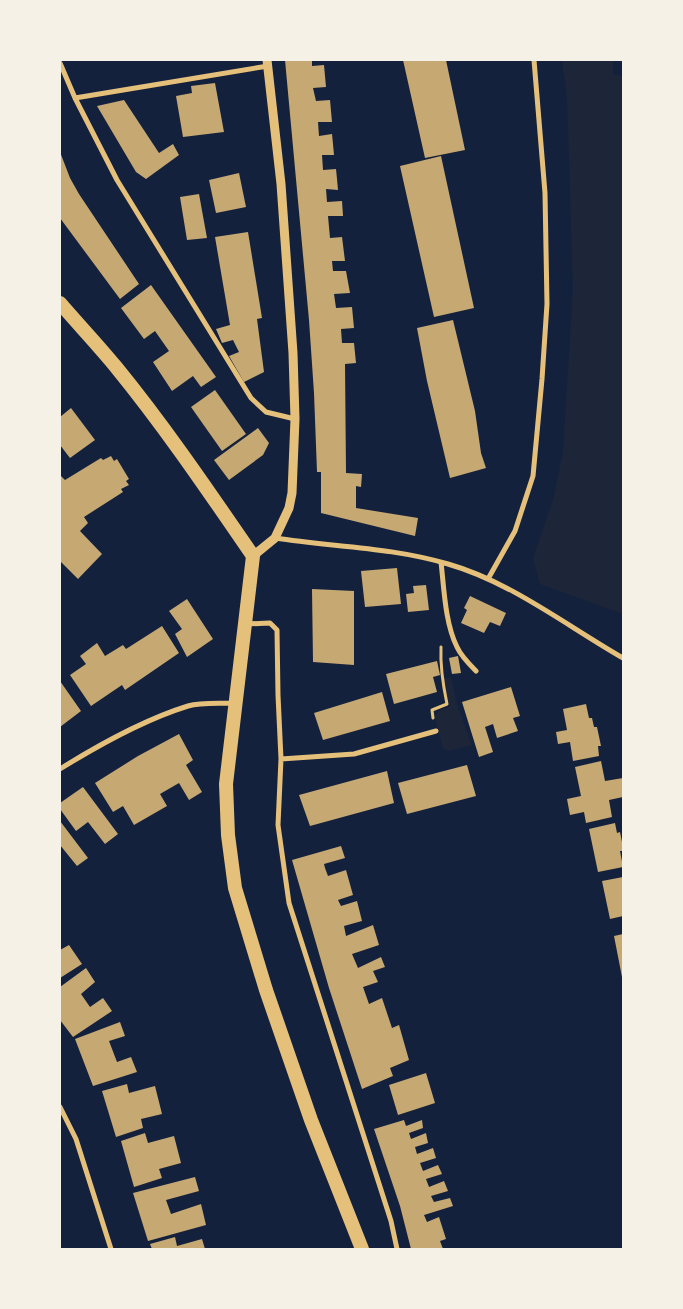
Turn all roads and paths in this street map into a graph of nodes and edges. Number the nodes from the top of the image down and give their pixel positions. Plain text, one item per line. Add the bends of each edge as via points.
1 (534, 60) edge
2 (60, 63) edge
3 (267, 63) edge
4 (75, 98) junction
5 (60, 303) edge
6 (295, 419) junction
7 (274, 538) junction
8 (253, 556) junction
9 (441, 562) junction
10 (488, 578) junction
11 (245, 624) junction
12 (441, 642) dead end
13 (623, 658) edge
14 (476, 671) dead end
15 (236, 703) junction
16 (436, 731) joint
17 (281, 759) junction
18 (60, 769) edge
19 (60, 1107) edge
20 (111, 1249) edge
21 (362, 1249) edge
22 (397, 1249) edge

1 - 10 street via 545,194 547,304 542,379 533,476 515,531
2 - 4 street
3 - 4 street
3 - 6 street via 282,193 294,354
4 - 6 street via 117,180 251,398 266,412
5 - 8 highway via 116,367
6 - 7 street via 292,493 289,508
7 - 8 street
7 - 9 street via 404,553
8 - 11 highway
9 - 10 street
9 - 14 street via 454,639
10 - 13 street
11 - 15 highway
11 - 17 street via 270,623 277,630
12 - 16 path via 441,680 447,704 432,710
15 - 18 street via 190,706 137,727
15 - 21 highway via 226,784 235,888 311,1120
16 - 17 street via 354,754
17 - 22 street via 278,825 289,903
19 - 20 street via 76,1139

